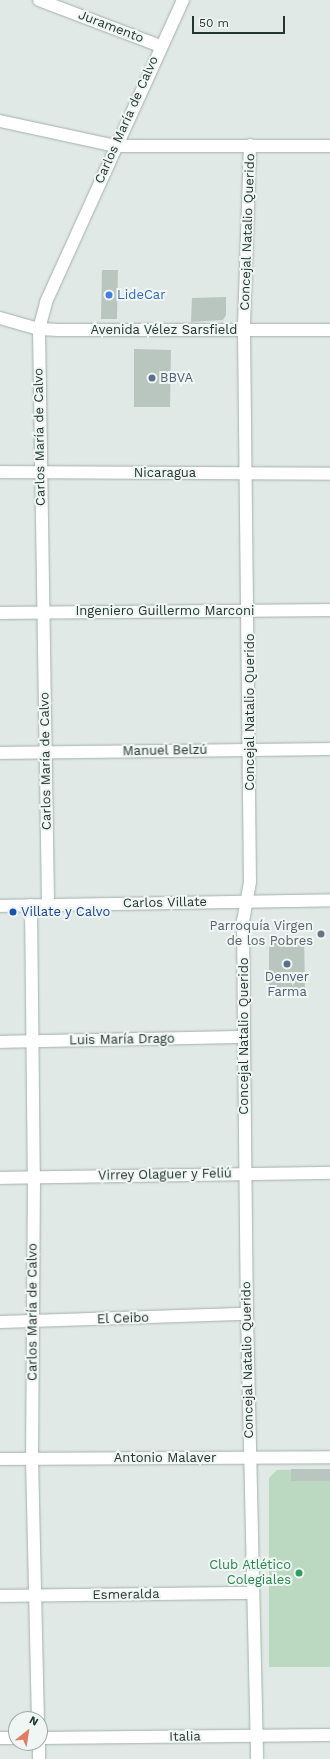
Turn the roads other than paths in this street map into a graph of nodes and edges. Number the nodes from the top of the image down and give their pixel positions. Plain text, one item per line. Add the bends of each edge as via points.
1 (40, 0) edge
2 (183, 0) edge
3 (160, 46) junction
4 (0, 121) edge
5 (250, 145) junction
6 (116, 146) junction
7 (330, 146) edge
8 (0, 318) edge
9 (39, 329) junction
10 (244, 330) junction
11 (330, 330) edge
12 (0, 472) edge
13 (41, 472) junction
14 (246, 473) junction
15 (330, 474) edge
16 (330, 610) edge
17 (249, 611) junction
18 (44, 612) junction
19 (0, 613) edge
20 (330, 749) edge
21 (250, 750) junction
22 (0, 753) edge
23 (45, 753) junction
24 (330, 900) edge
25 (245, 902) junction
26 (31, 905) junction
27 (48, 905) junction
28 (0, 906) edge
29 (244, 1037) junction
30 (0, 1042) edge
31 (33, 1042) junction
32 (245, 1173) junction
33 (330, 1173) edge
34 (34, 1177) junction
35 (0, 1178) edge
36 (247, 1314) junction
37 (0, 1322) edge
38 (33, 1322) junction
39 (330, 1457) edge
40 (32, 1458) junction
41 (250, 1458) junction
42 (0, 1459) edge
43 (252, 1593) junction
44 (0, 1596) edge
45 (36, 1596) junction
46 (38, 1711) edge
47 (330, 1735) edge
48 (256, 1736) junction
49 (48, 1738) edge
50 (256, 1759) edge

1 - 3 street, Juramento
2 - 3 street, Carlos María de Calvo
3 - 6 street, Carlos María de Calvo
4 - 6 street
5 - 6 street
5 - 7 street
5 - 10 street, Concejal Natalio Querido
6 - 9 street, Carlos María de Calvo via 46,302
8 - 9 street, Avenida Vélez Sarsfield
9 - 10 street, Avenida Vélez Sarsfield
9 - 13 street, Carlos María de Calvo
10 - 11 street, Avenida Vélez Sarsfield
10 - 14 street, Concejal Natalio Querido
12 - 13 street, Nicaragua
13 - 14 street, Nicaragua
13 - 18 street, Carlos María de Calvo
14 - 15 street, Nicaragua
14 - 17 street, Concejal Natalio Querido
16 - 17 street, Ingeniero Guillermo Marconi
17 - 18 street, Ingeniero Guillermo Marconi
17 - 21 street, Concejal Natalio Querido
18 - 19 street, Ingeniero Guillermo Marconi
18 - 23 street, Carlos María de Calvo
20 - 21 street, Manuel Belzú
21 - 23 street, Manuel Belzú
21 - 25 street, Concejal Natalio Querido via 250,882
22 - 23 street, Manuel Belzú
23 - 27 street, Carlos María de Calvo
24 - 25 street, Carlos Villate
25 - 27 street, Carlos Villate
25 - 29 street, Concejal Natalio Querido
26 - 27 street, Carlos Villate
26 - 28 street, Carlos Villate
26 - 31 street, Carlos María de Calvo
29 - 31 street, Luis María Drago
29 - 32 street, Concejal Natalio Querido
30 - 31 street, Luis María Drago
31 - 34 street, Carlos María de Calvo
32 - 33 street, Virrey Olaguer y Feliú
32 - 34 street, Virrey Olaguer y Feliú
32 - 36 street, Concejal Natalio Querido
34 - 35 street, Virrey Olaguer y Feliú
34 - 38 street, Carlos María de Calvo
36 - 38 street, El Ceibo
36 - 41 street, Concejal Natalio Querido
37 - 38 street, El Ceibo
38 - 40 street, Carlos María de Calvo
39 - 41 street, Antonio Malaver
40 - 41 street, Antonio Malaver
40 - 42 street, Antonio Malaver
40 - 45 street, Carlos María de Calvo
41 - 43 street, Concejal Natalio Querido
43 - 45 street, Esmeralda
43 - 48 street, Concejal Natalio Querido
44 - 45 street, Esmeralda
45 - 46 street, Carlos María de Calvo
47 - 48 street, Italia
48 - 49 street, Italia
48 - 50 street, Concejal Natalio Querido

